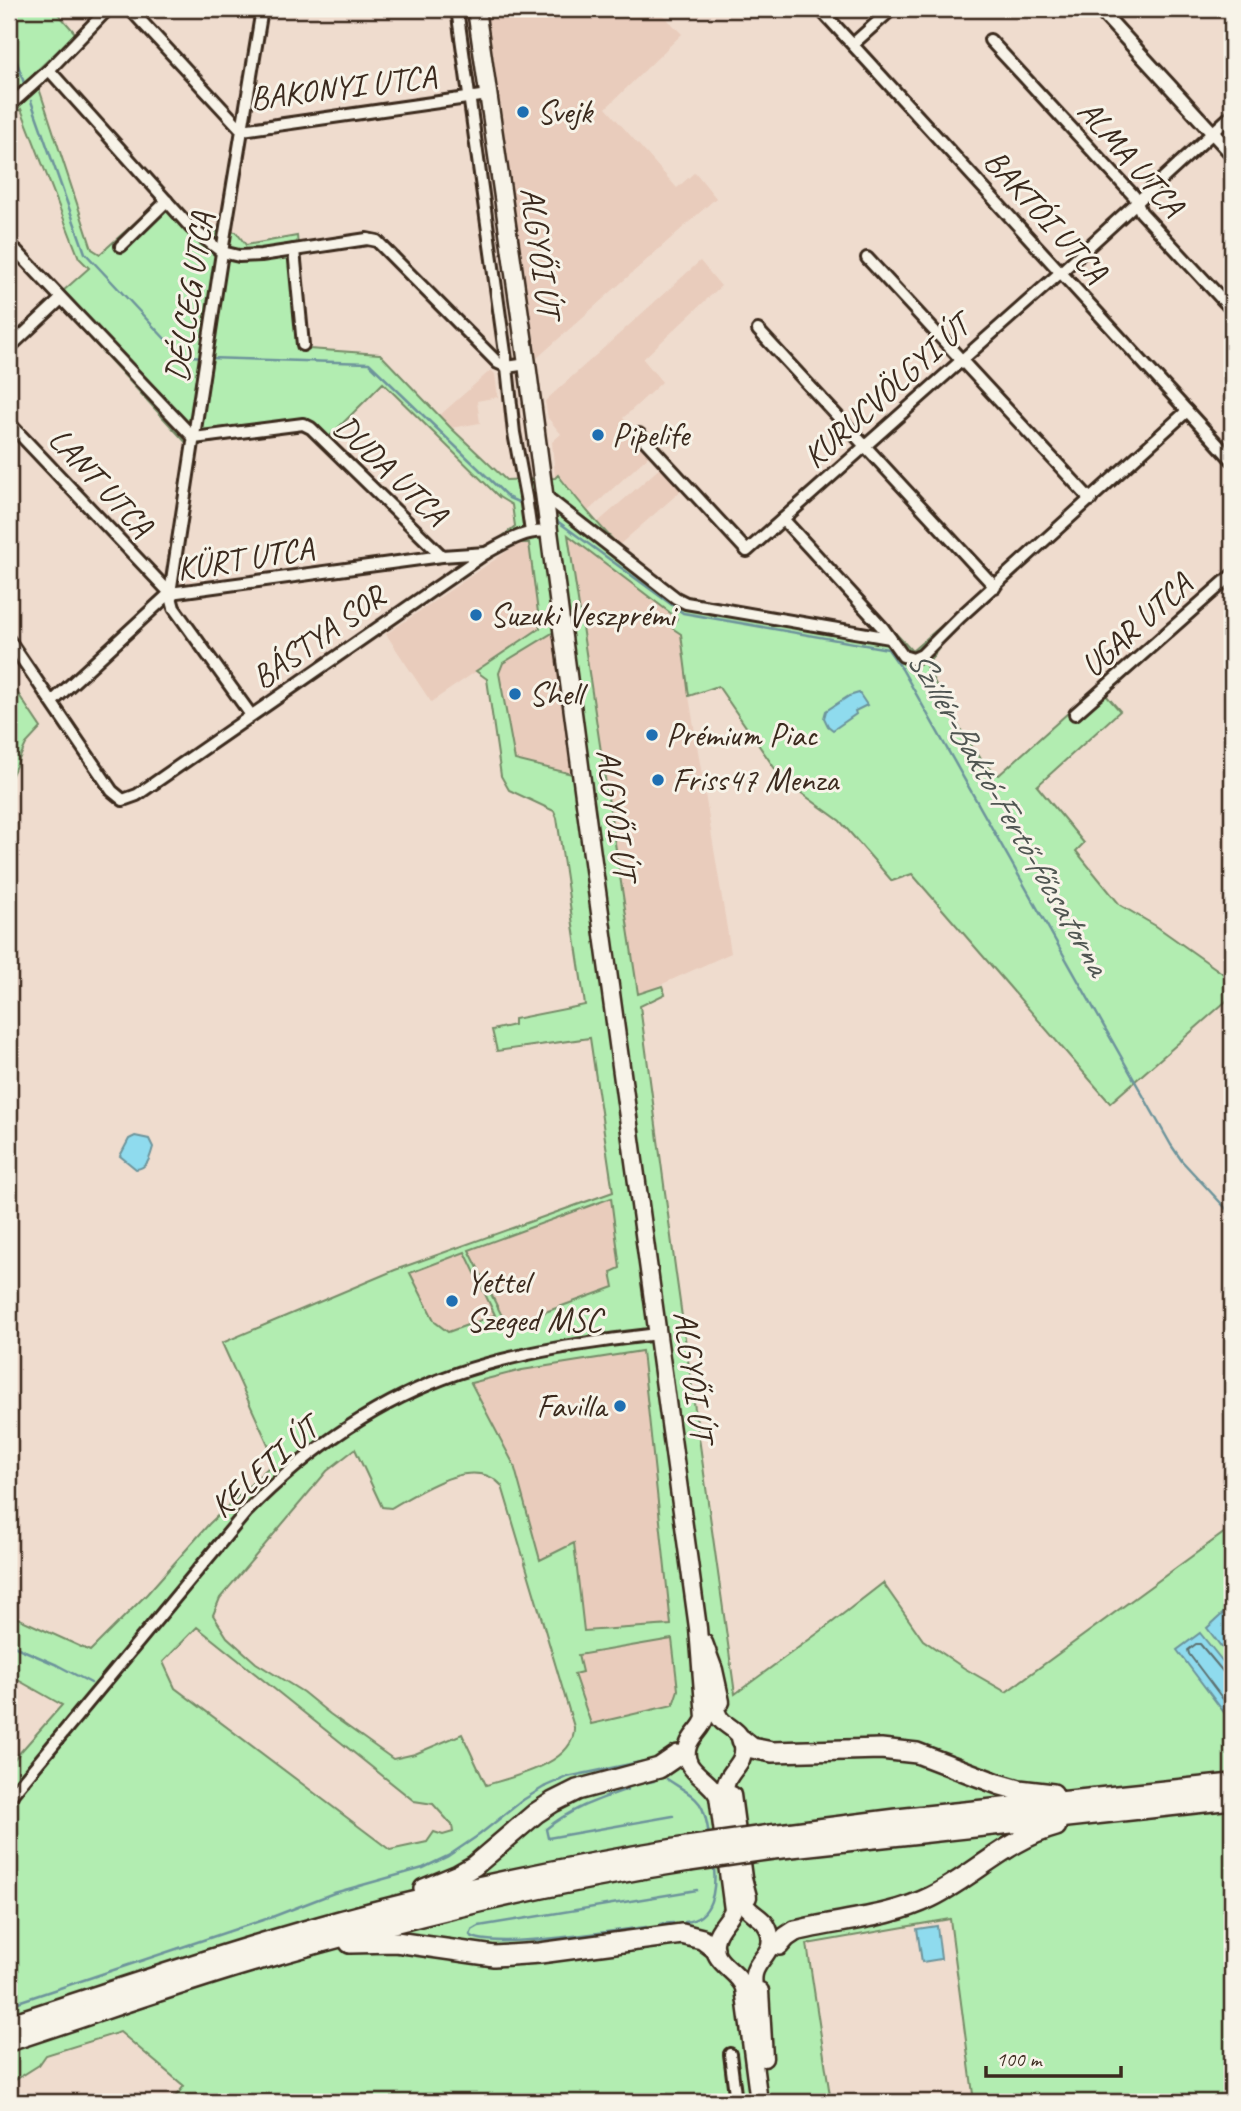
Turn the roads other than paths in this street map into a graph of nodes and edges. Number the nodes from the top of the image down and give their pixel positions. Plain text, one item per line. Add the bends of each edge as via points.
1 (108, 9) edge
2 (130, 9) edge
3 (262, 9) edge
4 (457, 9) edge
5 (476, 9) edge
6 (820, 9) edge
7 (892, 9) edge
8 (1099, 9) edge
9 (990, 40) dead end
10 (853, 44) junction
11 (49, 70) junction
12 (488, 95) junction
13 (470, 97) junction
14 (9, 106) edge
15 (1232, 114) edge
16 (242, 130) junction
17 (1212, 133) junction
18 (1232, 155) edge
19 (167, 201) junction
20 (1136, 202) junction
21 (9, 243) edge
22 (121, 246) dead end
23 (294, 250) junction
24 (222, 252) junction
25 (867, 258) dead end
26 (1060, 272) junction
27 (61, 299) junction
28 (1232, 310) edge
29 (758, 330) dead end
30 (303, 345) dead end
31 (504, 345) junction
32 (9, 348) edge
33 (489, 354) junction
34 (961, 359) junction
35 (527, 365) junction
36 (507, 367) junction
37 (1187, 411) junction
38 (9, 423) edge
39 (639, 434) dead end
40 (194, 438) junction
41 (865, 445) junction
42 (1232, 460) edge
43 (545, 500) junction
44 (1091, 500) junction
45 (783, 519) junction
46 (549, 530) junction
47 (531, 532) junction
48 (486, 553) junction
49 (445, 555) junction
50 (458, 571) junction
51 (1232, 575) edge
52 (995, 587) junction
53 (170, 593) junction
54 (890, 638) junction
55 (9, 639) edge
56 (52, 702) junction
57 (1074, 714) dead end
58 (251, 715) junction
59 (657, 1334) junction
60 (698, 1628) junction
61 (722, 1714) junction
62 (701, 1723) junction
63 (747, 1744) junction
64 (678, 1755) junction
65 (1232, 1784) edge
66 (1140, 1793) junction
67 (9, 1798) edge
68 (1232, 1799) edge
69 (1119, 1811) junction
70 (772, 1842) junction
71 (688, 1854) junction
72 (355, 1918) junction
73 (710, 1944) junction
74 (779, 1945) junction
75 (249, 1963) junction
76 (758, 1971) junction
77 (732, 1976) junction
78 (9, 2025) edge
79 (9, 2041) edge
80 (730, 2054) dead end
81 (759, 2059) junction
82 (736, 2102) edge
83 (759, 2102) edge
84 (770, 2102) edge

1 - 11 street
2 - 16 street, BAKONYI UTCA
3 - 16 street, DÉLCEG UTCA
4 - 13 street, ALGYŐI ÚT
5 - 12 main road, ALGYŐI ÚT
6 - 10 street, BAKTÓI UTCA
7 - 10 street
8 - 17 street
9 - 20 street, ALMA UTCA
10 - 26 street, BAKTÓI UTCA
11 - 14 street
11 - 19 street
12 - 13 street, BAKONYI UTCA
12 - 35 main road, ALGYŐI ÚT
13 - 16 street, BAKONYI UTCA
13 - 31 street, ALGYŐI ÚT
15 - 17 street, KURUCVÖLGYI ÚT
16 - 24 street, DÉLCEG UTCA
17 - 18 street
17 - 20 street, KURUCVÖLGYI ÚT
19 - 22 street
19 - 24 street
20 - 26 street, KURUCVÖLGYI ÚT
20 - 28 street, ALMA UTCA
21 - 27 street
23 - 24 street via 239,256
23 - 30 street
23 - 33 street via 376,241
24 - 40 street, DÉLCEG UTCA
25 - 34 street
26 - 34 street, KURUCVÖLGYI ÚT
26 - 37 street, BAKTÓI UTCA
27 - 32 street
27 - 40 street
29 - 41 street
31 - 33 street
31 - 36 street, ALGYŐI ÚT
33 - 36 street
34 - 41 street, KURUCVÖLGYI ÚT
34 - 44 street
35 - 36 street
35 - 43 main road, ALGYŐI ÚT
36 - 47 street, ALGYŐI ÚT
37 - 42 street, BAKTÓI UTCA
37 - 44 street
38 - 53 street, LANT UTCA
39 - 45 street, KURUCVÖLGYI ÚT via 747,551
40 - 49 street, DUDA UTCA via 303,424 312,428
40 - 53 street, DÉLCEG UTCA
41 - 45 street, KURUCVÖLGYI ÚT
41 - 52 street
43 - 46 main road, ALGYŐI ÚT
43 - 54 street via 686,603
44 - 52 street
45 - 54 street
46 - 47 street, BÁSTYA SOR
46 - 59 main road, ALGYŐI ÚT
47 - 48 street, BÁSTYA SOR
48 - 49 street, KÜRT UTCA
48 - 50 street, BÁSTYA SOR
49 - 50 street, DUDA UTCA
49 - 53 street, KÜRT UTCA
50 - 58 street, BÁSTYA SOR
51 - 57 street, UGAR UTCA
52 - 54 street via 922,655 913,659 903,656
53 - 56 street, KÜRT UTCA
53 - 58 street, LANT UTCA via 174,608
55 - 56 street
56 - 58 street, BÁSTYA SOR via 112,791 123,800 137,795
59 - 60 main road, ALGYŐI ÚT
59 - 67 street, KELETI ÚT via 569,1346 460,1373 387,1405 319,1447 238,1521
60 - 61 main road via 714,1670
60 - 62 main road
61 - 62 main road
61 - 63 main road via 745,1730
62 - 64 main road via 686,1733
62 - 73 main road via 688,1745 688,1762 718,1796 733,1903 730,1917
63 - 66 highway via 772,1752 903,1751 1041,1794
63 - 74 main road via 751,1759 732,1790 745,1888 749,1898 773,1920
63 - 76 main road via 725,1787 740,1897 770,1934 769,1950
64 - 72 highway via 659,1768 577,1790 536,1813 466,1871
64 - 73 main road via 683,1770 710,1796 715,1811 727,1904 713,1924
65 - 66 highway
66 - 70 highway via 897,1819
68 - 69 highway
69 - 70 highway
69 - 74 highway via 1029,1835 945,1890 916,1903 795,1931
70 - 71 highway, bridge
71 - 72 highway via 532,1874
71 - 75 highway via 463,1905
72 - 78 highway
73 - 75 highway via 682,1934 494,1956 376,1941
73 - 77 main road via 711,1962
74 - 76 main road via 774,1959
75 - 79 highway
76 - 77 main road
76 - 81 main road
77 - 81 main road
80 - 82 street
81 - 83 main road
81 - 84 main road

